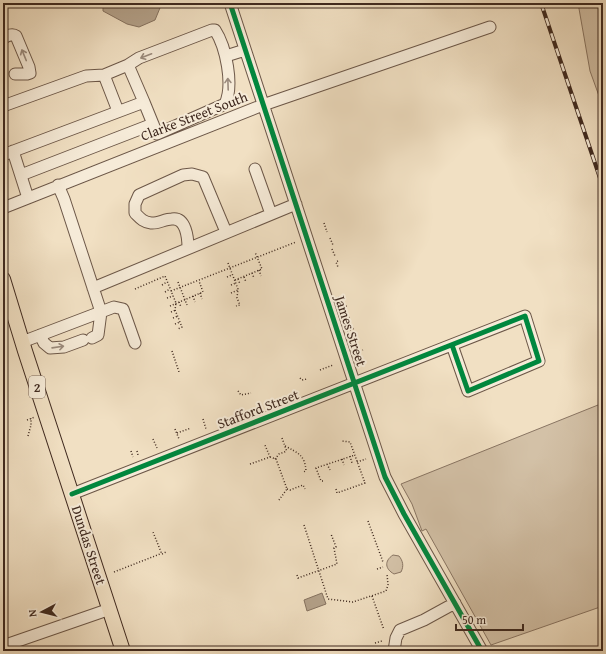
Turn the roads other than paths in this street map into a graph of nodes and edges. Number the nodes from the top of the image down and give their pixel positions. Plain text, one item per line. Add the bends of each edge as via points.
1 (230, 3) edge
2 (490, 27) dead end
3 (3, 38) edge
4 (245, 50) junction
5 (226, 56) junction
6 (128, 65) junction
7 (15, 74) dead end
8 (104, 74) junction
9 (144, 102) junction
10 (225, 104) junction
11 (263, 105) junction
12 (3, 106) edge
13 (118, 112) junction
14 (230, 118) junction
15 (155, 129) junction
16 (161, 145) junction
17 (8, 153) edge
18 (255, 169) dead end
19 (21, 175) junction
20 (58, 185) junction
21 (28, 198) junction
22 (296, 204) junction
23 (3, 208) edge
24 (272, 214) junction
25 (226, 232) junction
26 (188, 248) junction
27 (3, 279) edge
28 (93, 288) junction
29 (5, 295) edge
30 (101, 312) junction
31 (40, 335) junction
32 (22, 342) junction
33 (135, 342) dead end
34 (452, 345) junction
35 (355, 384) junction
36 (72, 494) junction
37 (455, 603) junction
38 (110, 609) junction
39 (3, 646) edge
40 (123, 651) edge
41 (394, 651) edge
42 (482, 651) edge

1 - 4 street, James Street
2 - 11 street, Clarke Street South
7 -> 3 street via 30,73 29,67 16,36
4 - 5 street
4 - 11 street, James Street
5 -> 6 street via 217,32 212,30 139,58
10 -> 5 street via 229,89
6 - 8 street
6 - 9 street
8 - 12 street via 86,76
8 - 13 street
9 - 13 street
9 - 15 street
10 - 14 street
10 - 15 street
11 - 14 street, Clarke Street South
11 - 22 street, James Street
13 - 17 street
14 - 16 street, Clarke Street South
15 - 16 street
15 - 19 street
16 - 20 street, Clarke Street South
17 - 19 street
18 - 24 street
19 - 21 street
20 - 21 street, Clarke Street South
20 - 28 street
21 - 23 street, Clarke Street South
22 - 24 street
22 - 35 street, James Street
24 - 25 street
25 - 26 street
25 - 26 street via 203,177 183,175 139,195 135,213 142,220 152,223 174,218 181,221 186,230
26 - 28 street
27 - 29 main road, Dundas Street / 2
28 - 30 street
29 - 32 main road, Dundas Street / 2
30 - 31 street
31 -> 30 street via 50,348 64,347 87,339 98,334
30 - 33 street via 114,307 123,309
31 - 32 street
32 - 36 main road, Dundas Street / 2
34 - 34 street, Stafford Street via 468,391 539,361 525,316
34 - 35 street, Stafford Street
35 - 36 street, Stafford Street
35 - 37 street, James Street via 391,489
36 - 38 main road, Dundas Street / 2
37 - 41 street via 400,630
37 - 42 street, James Street
38 - 39 street
38 - 40 main road, Dundas Street / 2

